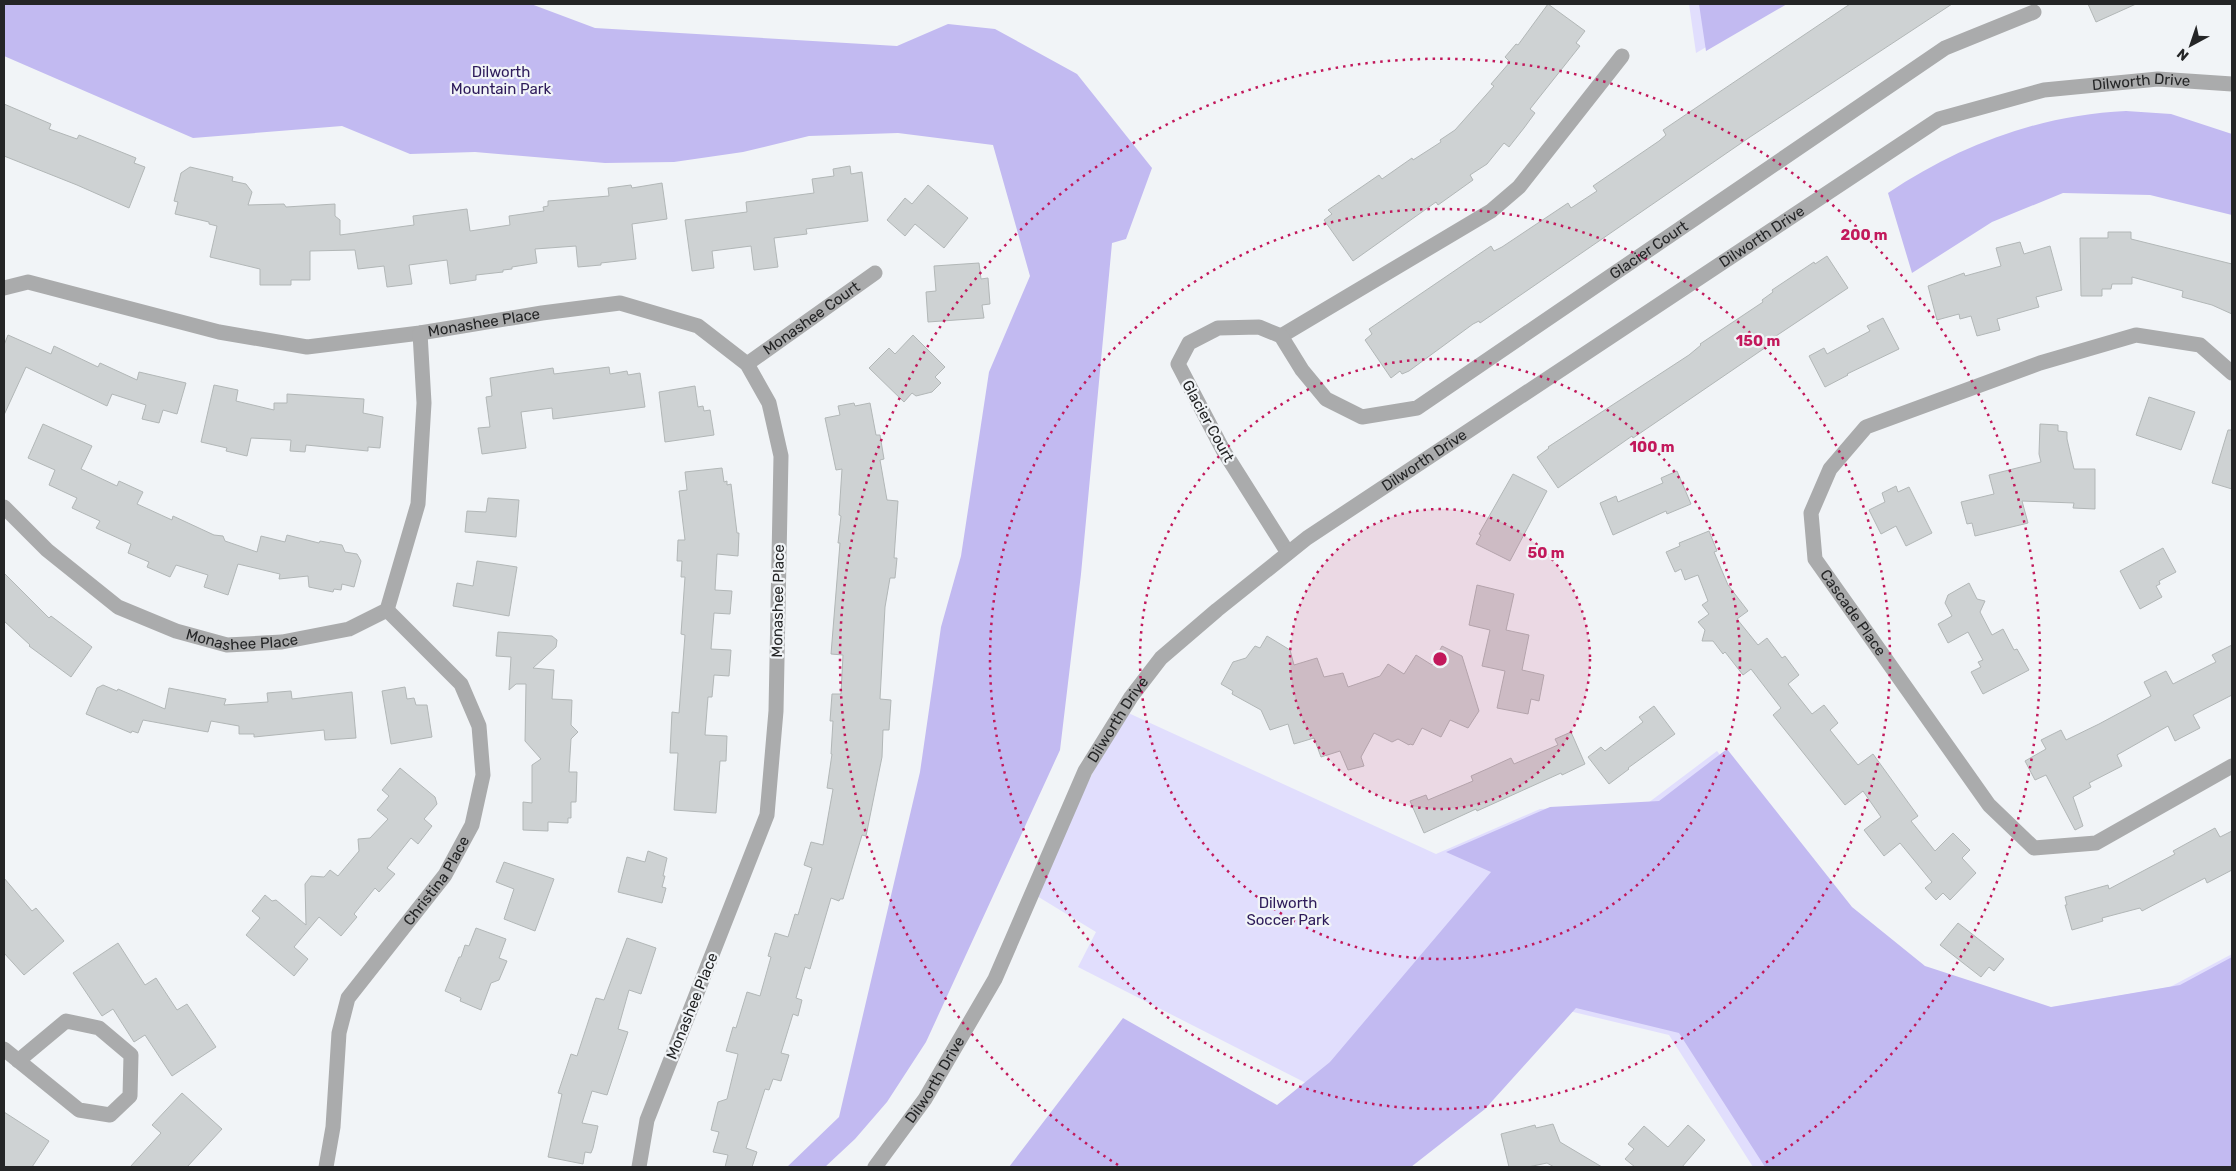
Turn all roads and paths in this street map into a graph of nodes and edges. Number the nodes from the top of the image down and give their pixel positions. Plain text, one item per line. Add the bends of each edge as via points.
1 (2034, 12) dead end
2 (1622, 56) dead end
3 (2232, 84) edge
4 (875, 273) dead end
5 (4, 288) edge
6 (420, 333) junction
7 (1281, 336) junction
8 (747, 364) junction
9 (2232, 373) edge
10 (4, 507) edge
11 (1288, 553) junction
12 (387, 610) junction
13 (2232, 766) edge
14 (4, 1049) edge
15 (18, 1061) junction
16 (326, 1167) edge
17 (639, 1167) edge
18 (875, 1167) edge

1 - 7 street, Glacier Court via 1945,48 1417,408 1362,417 1326,399 1302,370
2 - 7 street via 1519,187 1491,211
3 - 11 street, Dilworth Drive via 2158,79 2044,90 1939,119
4 - 8 street, Monashee Court
5 - 6 street, Monashee Place via 28,282 219,332 307,347
6 - 8 street, Monashee Place via 620,303 698,326
6 - 12 street, Monashee Place via 424,403 418,504
7 - 11 street, Glacier Court via 1259,327 1218,328 1189,343 1178,364 1223,450
8 - 17 street, Monashee Place via 768,403 781,456 776,710 767,815 647,1120
9 - 13 street, Cascade Place via 2200,346 2136,334 2040,362 1866,427 1830,469 1811,513 1815,559 1989,805 2034,848 2096,843
10 - 12 street, Monashee Place via 47,550 118,607 176,631 228,645 282,642 349,629
11 - 18 street, Dilworth Drive via 1161,658 1131,697 1085,771 995,979 925,1099
12 - 16 street, Christina Place via 461,684 479,726 484,775 472,825 445,875 348,998 339,1033 333,1127
14 - 15 street
15 - 15 street via 79,1110 110,1115 130,1096 131,1054 99,1028 66,1021

